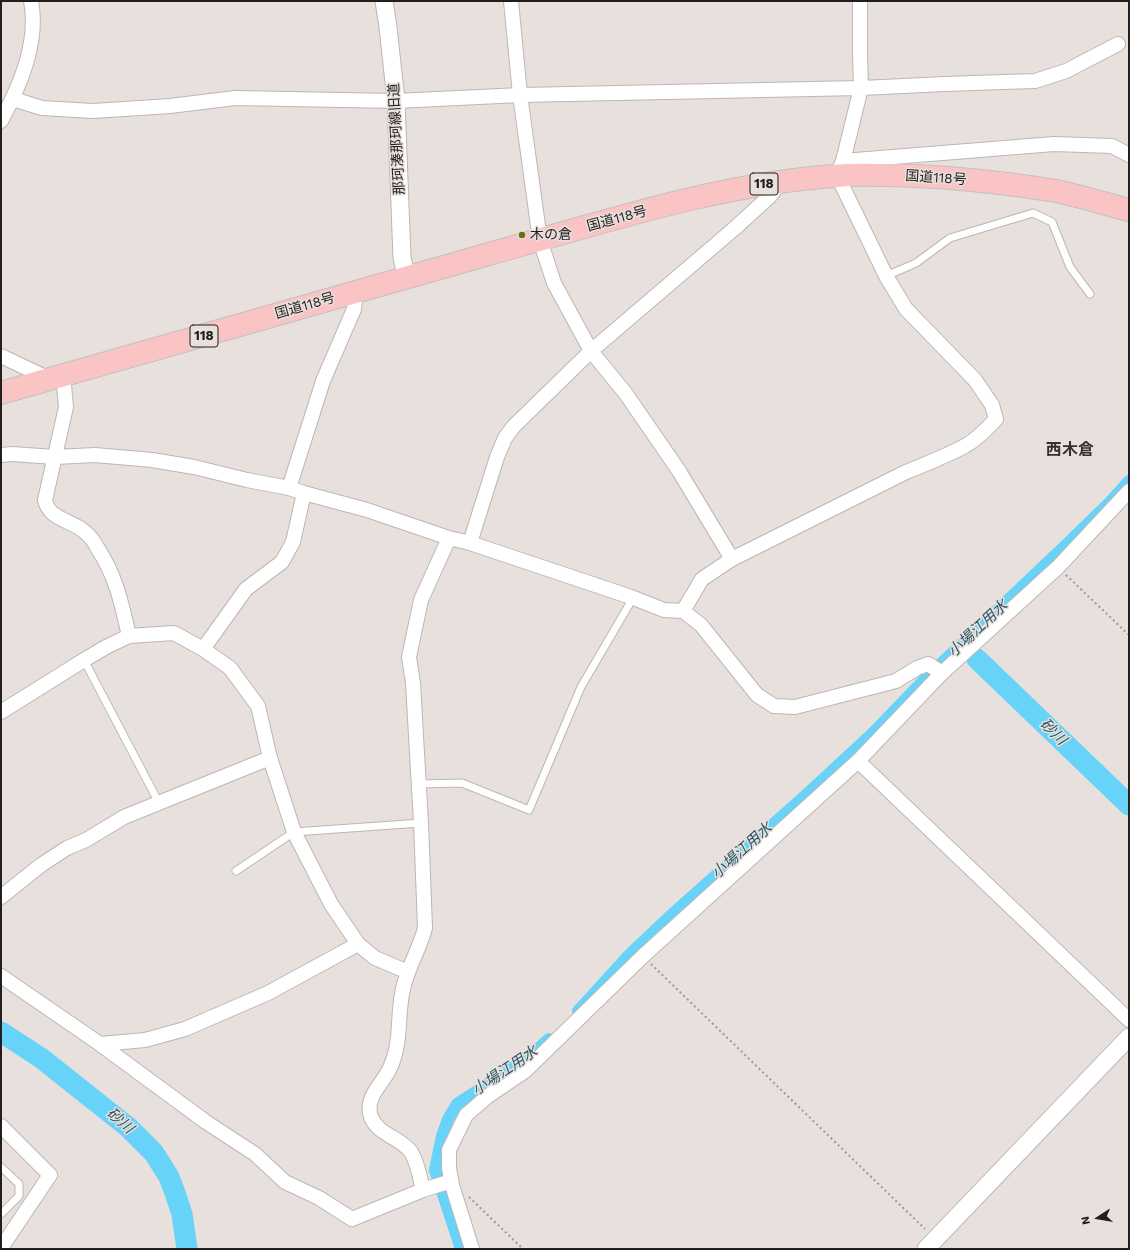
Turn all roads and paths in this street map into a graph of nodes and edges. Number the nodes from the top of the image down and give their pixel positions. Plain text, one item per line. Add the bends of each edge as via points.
1 (31, 1) edge
2 (384, 1) edge
3 (511, 1) edge
4 (860, 1) edge
5 (1118, 44) dead end
6 (862, 88) junction
7 (520, 95) junction
8 (13, 99) junction
9 (396, 101) junction
10 (1, 121) edge
11 (1129, 155) edge
12 (840, 168) junction
13 (782, 181) junction
14 (1129, 210) edge
15 (540, 240) junction
16 (886, 276) junction
17 (407, 278) junction
18 (356, 291) junction
19 (1090, 294) dead end
20 (591, 351) junction
21 (1, 356) edge
22 (54, 379) junction
23 (1, 393) edge
24 (1, 455) edge
25 (56, 456) junction
26 (289, 488) junction
27 (1129, 491) edge
28 (304, 493) junction
29 (450, 538) junction
30 (470, 543) junction
31 (732, 559) junction
32 (1058, 567) junction
33 (633, 598) junction
34 (683, 611) junction
35 (1129, 635) edge
36 (129, 636) junction
37 (203, 649) junction
38 (84, 660) junction
39 (936, 669) junction
40 (1, 712) edge
41 (270, 758) junction
42 (858, 761) junction
43 (418, 784) junction
44 (159, 803) junction
45 (421, 824) junction
46 (294, 832) junction
47 (236, 871) dead end
48 (1, 897) edge
49 (358, 944) junction
50 (643, 956) junction
51 (408, 972) junction
52 (1, 976) edge
53 (1129, 1020) edge
54 (1129, 1037) edge
55 (100, 1044) junction
56 (1, 1126) edge
57 (1, 1167) edge
58 (449, 1184) junction
59 (427, 1188) junction
60 (1, 1214) edge
61 (930, 1244) edge
62 (1, 1248) edge
63 (472, 1249) edge
64 (523, 1249) edge

1 - 8 street via 32,37 28,57
2 - 9 street, 那珂湊那珂線旧道
3 - 7 street
4 - 6 street
5 - 6 street via 1066,71 1035,80
6 - 7 street
6 - 12 street
7 - 9 street
7 - 15 street
8 - 9 street via 42,108 93,111 170,106 235,98
8 - 10 street
9 - 17 street, 那珂湊那珂線旧道 via 402,258
11 - 12 street via 1112,146 1054,144 971,150
12 - 13 highway, 国道118号 / 118
12 - 14 highway, 国道118号 / 118 via 974,180 1058,192
12 - 16 street
13 - 15 highway, 国道118号 / 118 via 732,189
13 - 20 street via 770,196 735,228
15 - 17 highway, 国道118号 / 118
15 - 20 street via 554,283
16 - 19 lane via 916,263 950,238 1033,214 1052,222 1070,268
16 - 31 street via 906,309 975,380 992,405 996,419 966,445 906,472
17 - 18 highway, 国道118号 / 118
18 - 22 highway, 国道118号 / 118
18 - 26 street via 354,309 323,381
20 - 30 street via 514,426 505,438
20 - 31 street via 626,394 679,471
21 - 22 street
22 - 23 highway, 国道118号 / 118
22 - 25 street via 64,385 66,407
24 - 25 street
25 - 26 street via 95,455 152,460
25 - 36 street via 45,500 47,507 52,513 85,531 94,542 118,591
26 - 28 street
27 - 32 street
28 - 29 street via 367,510
28 - 37 street via 293,542 282,562 246,589
29 - 30 street
29 - 43 street via 421,600 409,657
30 - 33 street
31 - 34 street via 702,579
32 - 35 path
32 - 39 street
33 - 34 street via 664,610
33 - 43 lane via 581,687 529,810 462,783
34 - 39 street via 701,624 757,695 774,706 795,707 896,681 928,664
36 - 37 street via 174,633
36 - 38 street
37 - 41 street via 230,668 258,706
38 - 40 street
38 - 44 lane
39 - 42 street
41 - 44 street
41 - 46 street
42 - 50 street
42 - 53 street
43 - 45 street
44 - 48 street via 124,817 86,840 67,848 41,864
45 - 46 lane
45 - 51 street via 425,928
46 - 47 lane
46 - 49 street via 331,904
49 - 51 street via 375,958
49 - 55 street via 268,993 185,1029 145,1040
50 - 58 street via 525,1071 488,1096 466,1115 449,1150
50 - 61 path
51 - 59 street via 400,1002 399,1036 395,1053 390,1069 373,1093 370,1104 371,1116 376,1127 402,1143 411,1153
52 - 55 street
54 - 61 street
55 - 59 street via 206,1122 255,1154 285,1182 319,1198 352,1219
56 - 62 street via 50,1175
57 - 60 lane via 19,1184 19,1196
58 - 59 street
58 - 63 street
58 - 64 path via 466,1193

